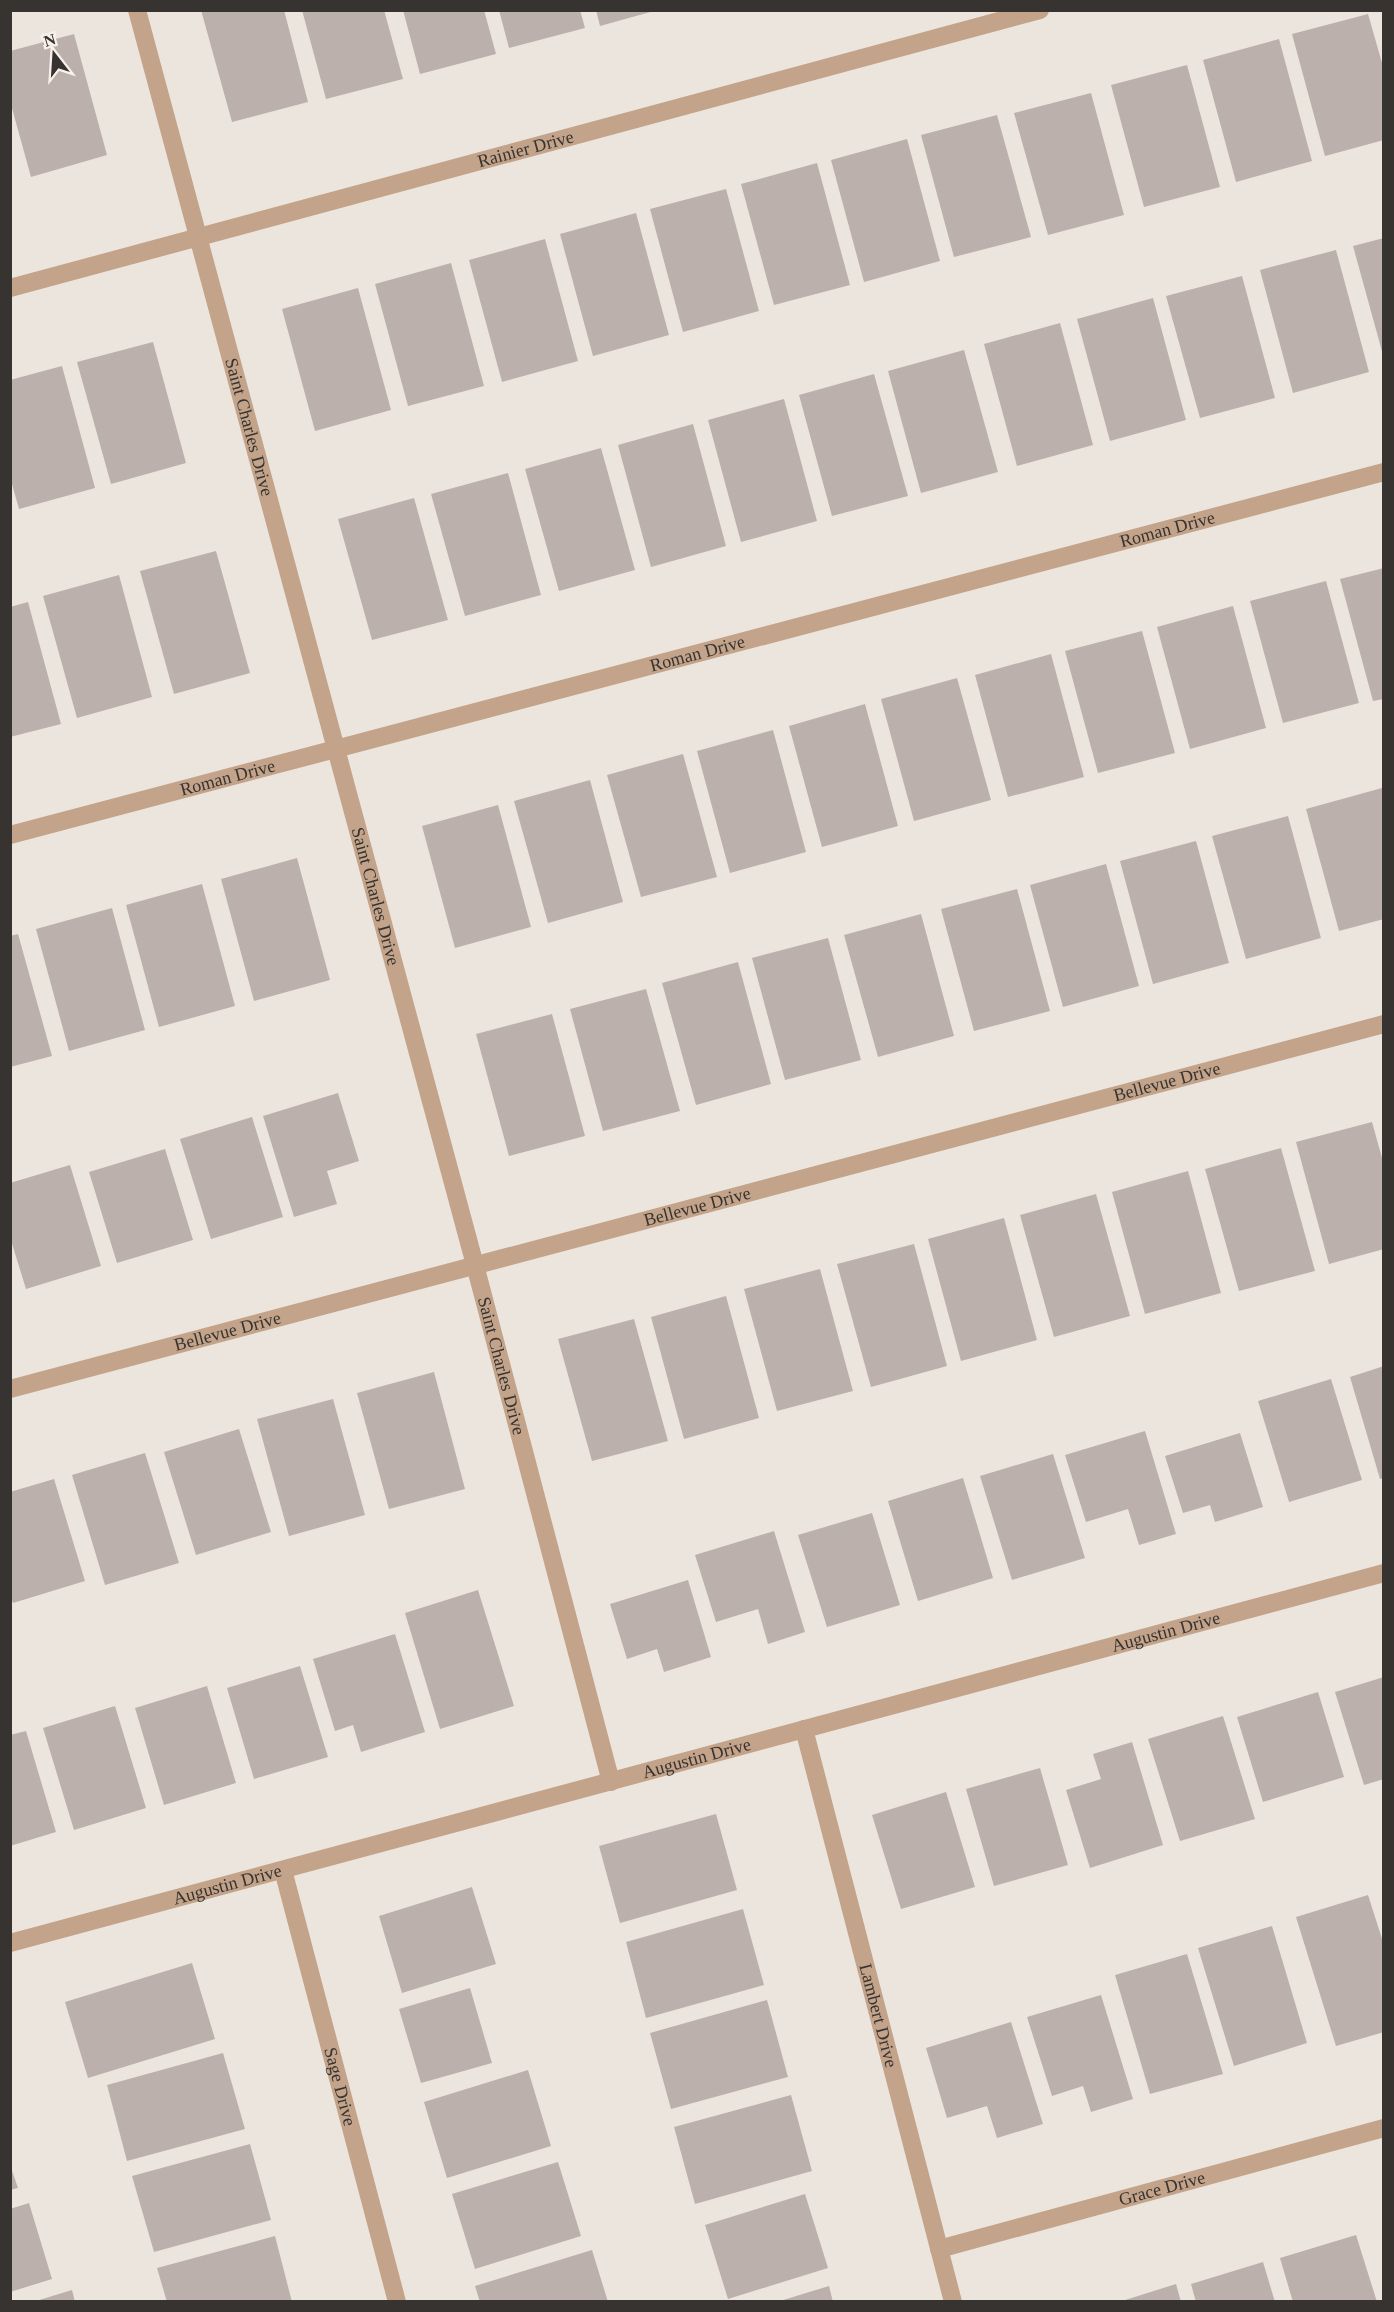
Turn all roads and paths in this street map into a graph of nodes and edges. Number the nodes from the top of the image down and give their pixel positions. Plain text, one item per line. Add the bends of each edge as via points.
1 (136, 10) edge
2 (1040, 10) edge
3 (198, 239) junction
4 (10, 288) edge
5 (1383, 472) edge
6 (336, 749) junction
7 (10, 835) edge
8 (1383, 1024) edge
9 (475, 1265) junction
10 (10, 1389) edge
11 (1383, 1573) edge
12 (804, 1729) junction
13 (611, 1782) junction
14 (283, 1870) junction
15 (10, 1943) edge
16 (1383, 2128) edge
17 (939, 2249) junction
18 (397, 2301) edge
19 (953, 2301) edge

1 - 3 street, Saint Charles Drive
2 - 3 street, Rainier Drive
3 - 4 street, Rainier Drive
3 - 6 street, Saint Charles Drive
5 - 6 street, Roman Drive
6 - 7 street, Roman Drive
6 - 9 street, Saint Charles Drive
8 - 9 street, Bellevue Drive
9 - 10 street, Bellevue Drive
9 - 13 street, Saint Charles Drive
11 - 12 street, Augustin Drive
12 - 13 street, Augustin Drive
12 - 17 street, Lambert Drive
13 - 14 street, Augustin Drive
14 - 15 street, Augustin Drive
14 - 18 street, Sage Drive
16 - 17 street, Grace Drive
17 - 19 street, Lambert Drive

